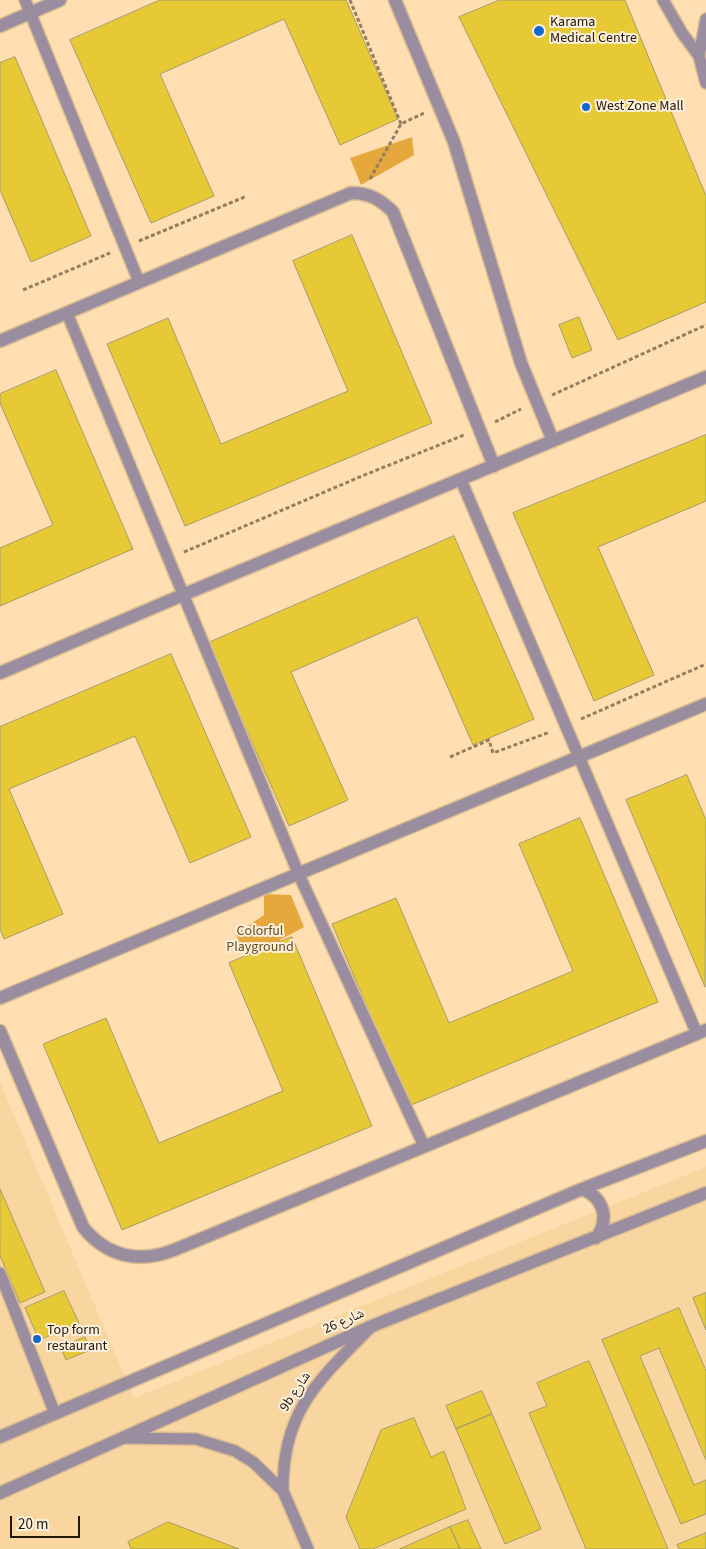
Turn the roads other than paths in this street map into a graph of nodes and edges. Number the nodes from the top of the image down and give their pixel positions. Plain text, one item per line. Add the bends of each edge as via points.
1 (25, 0) edge
2 (60, 0) edge
3 (395, 0) edge
4 (663, 0) edge
5 (30, 13) junction
6 (706, 19) edge
7 (0, 26) edge
8 (698, 56) junction
9 (706, 83) edge
10 (140, 282) junction
11 (67, 313) junction
12 (0, 341) edge
13 (706, 377) edge
14 (554, 441) junction
15 (494, 466) junction
16 (461, 480) junction
17 (184, 594) junction
18 (0, 673) edge
19 (706, 704) edge
20 (578, 758) junction
21 (299, 874) junction
22 (0, 998) edge
23 (0, 1031) edge
24 (701, 1032) edge
25 (706, 1141) edge
26 (424, 1146) junction
27 (582, 1188) junction
28 (706, 1193) edge
29 (596, 1238) junction
30 (0, 1273) edge
31 (372, 1326) junction
32 (55, 1414) junction
33 (0, 1437) edge
34 (124, 1438) junction
35 (282, 1491) junction
36 (0, 1493) edge
37 (308, 1549) edge

1 - 5 lane
2 - 5 street
3 - 14 street via 440,106 463,171 508,323 536,402
4 - 8 lane
5 - 7 street
5 - 10 lane
6 - 8 lane
8 - 9 lane
10 - 11 street
10 - 15 street via 351,193 374,196 393,212
11 - 12 street
11 - 17 lane
13 - 14 street
14 - 15 street
15 - 16 street
16 - 17 street
16 - 20 lane
17 - 18 street
17 - 21 lane
19 - 20 street
20 - 21 street
20 - 24 lane
21 - 22 street
21 - 26 lane
23 - 26 street via 76,1214 92,1238 116,1253 131,1257 160,1256
24 - 26 street
25 - 27 street, شارع 26
27 - 29 street via 602,1205 604,1223
27 - 32 street, شارع 26
28 - 29 street, شارع 26
29 - 31 street, شارع 26
30 - 32 lane
31 - 34 street, شارع 26
31 - 35 lane, 9b شارع via 314,1387 301,1406 285,1447
32 - 33 street, شارع 26
34 - 35 lane, 9b شارع via 196,1439 216,1444 253,1462
34 - 36 street, شارع 26
35 - 37 lane, 9b شارع

